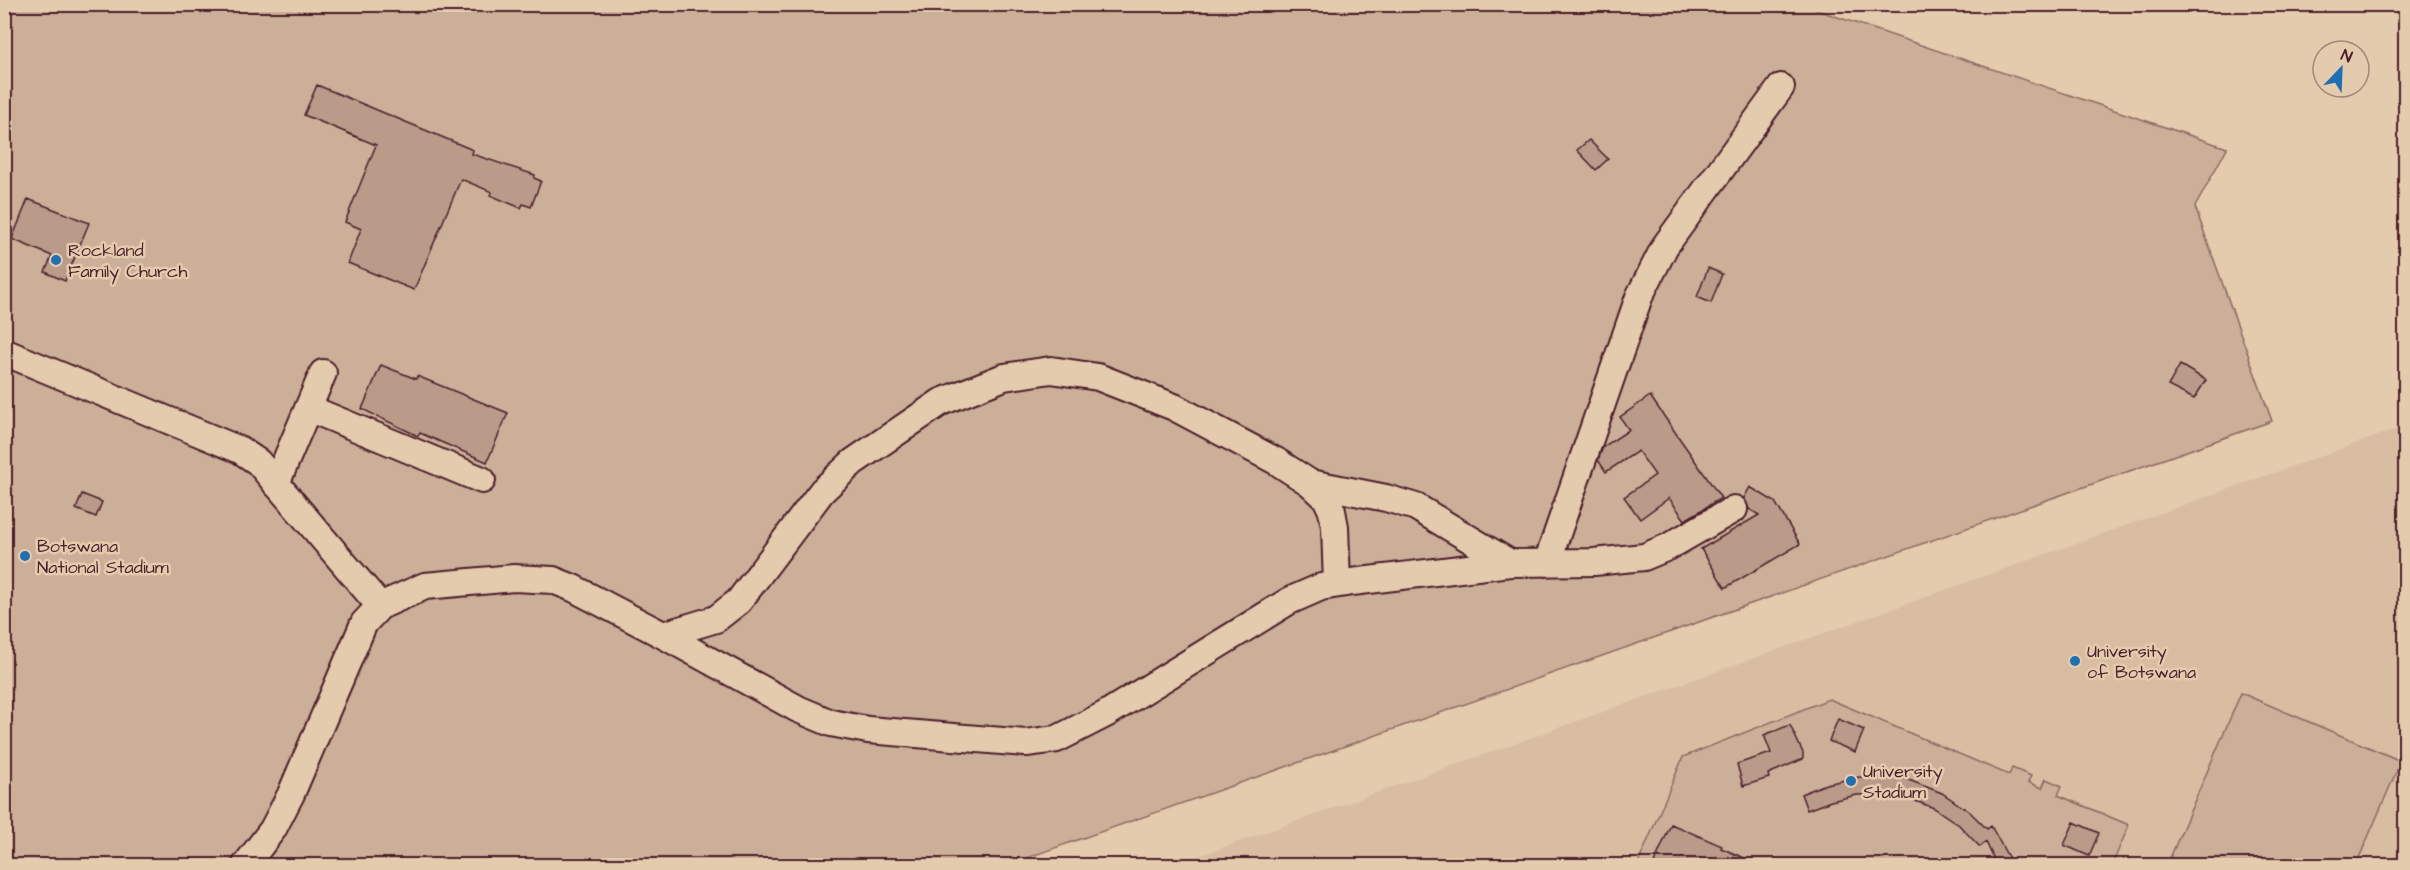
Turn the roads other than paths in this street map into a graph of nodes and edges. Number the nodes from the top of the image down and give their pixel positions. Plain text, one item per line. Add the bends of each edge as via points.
1 (1781, 87) dead end
2 (4, 352) edge
3 (323, 373) dead end
4 (308, 408) junction
5 (482, 480) dead end
6 (1310, 483) junction
7 (276, 484) junction
8 (1734, 508) dead end
9 (1510, 563) junction
10 (1546, 563) junction
11 (1337, 584) junction
12 (380, 606) junction
13 (663, 635) junction
14 (245, 866) edge

1 - 10 lane via 1665,246 1639,297
2 - 7 lane via 240,450 258,462
3 - 4 lane
4 - 5 lane
4 - 7 lane
6 - 9 lane via 1416,507
6 - 11 lane via 1326,498 1332,511
6 - 13 lane via 1174,407 1098,377 1051,370 1004,377 941,402 853,462 822,491 739,602 716,619
7 - 12 lane
8 - 10 lane via 1668,548 1644,557
9 - 10 lane
9 - 11 lane
11 - 13 lane via 1289,601 1097,719 1057,739 1026,743 868,730 831,723
12 - 13 lane via 426,586 537,578 573,588
12 - 14 lane via 364,624 273,829

